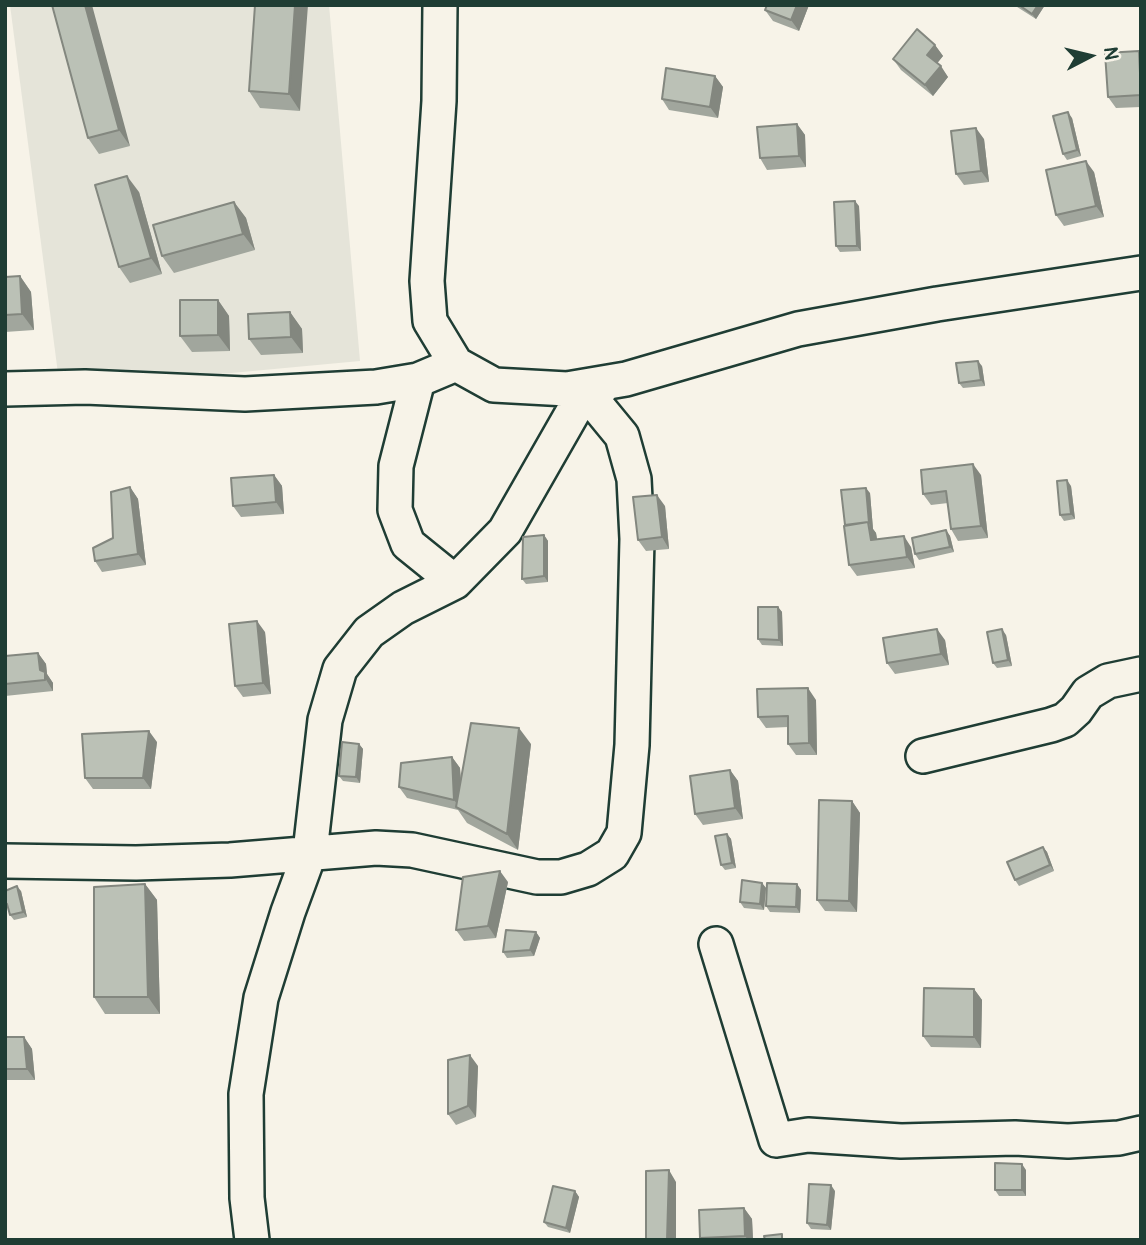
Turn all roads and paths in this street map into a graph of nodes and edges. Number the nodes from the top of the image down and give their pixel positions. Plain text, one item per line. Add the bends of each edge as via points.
1 (440, 5) edge
2 (1141, 272) edge
3 (456, 364) junction
4 (626, 379) junction
5 (418, 380) junction
6 (5, 388) edge
7 (585, 391) junction
8 (455, 583) junction
9 (1141, 674) edge
10 (923, 756) dead end
11 (310, 852) junction
12 (5, 861) edge
13 (716, 944) dead end
14 (1141, 1133) edge
15 (252, 1240) edge

1 - 3 street via 439,101 427,281 430,321
2 - 4 street via 798,329
3 - 4 street via 494,385 567,389
3 - 5 street
4 - 7 street
5 - 6 street via 376,387 245,394
5 - 8 street via 396,466 395,510 408,544
7 - 8 street via 505,531
7 - 11 street via 622,436 635,479 632,745 624,834 612,854 588,869 561,877 537,877 412,850
8 - 11 street via 403,608 369,632 341,669 325,720
9 - 10 street via 1108,681 1088,693 1065,720
11 - 12 street via 150,863
11 - 15 street via 261,998 246,1094
13 - 14 street via 776,1140 808,1135 901,1141 1068,1141

